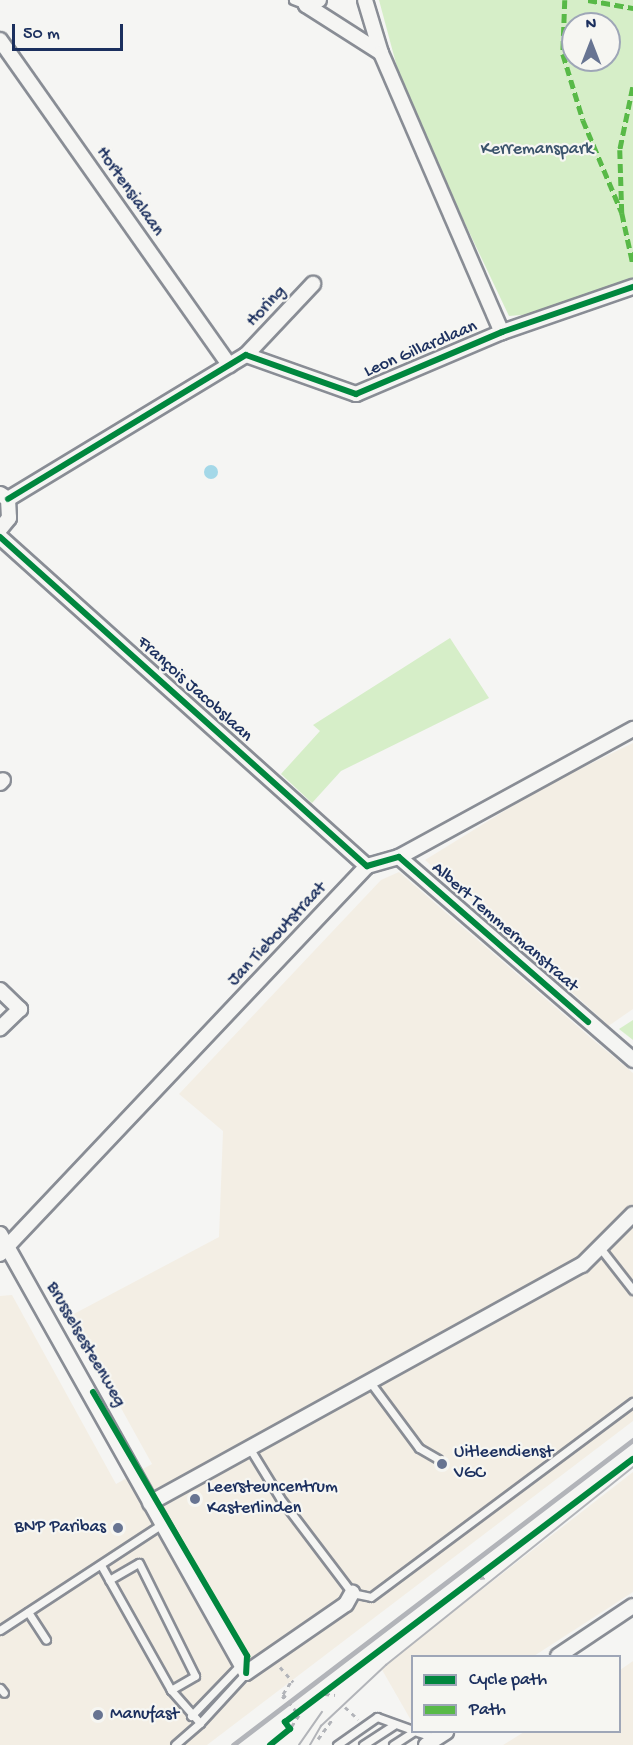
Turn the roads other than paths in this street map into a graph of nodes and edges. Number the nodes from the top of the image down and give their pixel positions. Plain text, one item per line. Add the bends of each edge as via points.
1 (292, 0) edge
2 (365, 0) edge
3 (313, 2) edge
4 (0, 40) edge
5 (381, 53) junction
6 (313, 284) dead end
7 (633, 287) edge
8 (502, 332) junction
9 (246, 355) junction
10 (229, 365) junction
11 (4, 496) edge
12 (0, 529) edge
13 (0, 537) edge
14 (633, 729) edge
15 (399, 857) junction
16 (367, 866) junction
17 (0, 990) edge
18 (0, 1028) edge
19 (633, 1060) edge
20 (633, 1214) edge
21 (2, 1245) edge
22 (601, 1249) junction
23 (633, 1290) edge
24 (370, 1382) junction
25 (633, 1402) edge
26 (250, 1449) junction
27 (438, 1460) dead end
28 (150, 1503) junction
29 (162, 1524) junction
30 (102, 1567) junction
31 (109, 1580) junction
32 (352, 1593) junction
33 (633, 1606) edge
34 (28, 1612) junction
35 (0, 1630) edge
36 (46, 1640) dead end
37 (560, 1655) edge
38 (244, 1668) junction
39 (171, 1690) junction
40 (191, 1716) junction
41 (200, 1723) junction
42 (395, 1724) junction
43 (411, 1730) edge
44 (411, 1733) edge
45 (420, 1733) edge
46 (436, 1738) edge
47 (175, 1745) edge
48 (337, 1745) edge
49 (363, 1745) edge
50 (393, 1745) edge

1 - 3 lane
2 - 5 street, Leon Gillardlaan
3 - 5 street
4 - 10 street, Hortensialaan
5 - 8 street, Leon Gillardlaan
6 - 9 street, Horing
7 - 8 street, Leon Gillardlaan
8 - 9 street, Leon Gillardlaan via 356,394
9 - 10 street
10 - 11 street
11 - 12 street via 9,518
13 - 16 street, François Jacobslaan
14 - 15 street
15 - 16 street
15 - 19 street, Albert Temmermanstraat
16 - 21 street, Jan Tieboutstraat
17 - 18 street via 20,1009
20 - 22 street
21 - 28 street, Brusselsesteenweg
22 - 23 lane
22 - 24 street via 582,1265
24 - 26 street
24 - 27 lane via 419,1448
25 - 32 lane via 371,1597
26 - 28 street
26 - 32 lane via 280,1498
28 - 29 street, Brusselsesteenweg
29 - 30 lane
29 - 38 street, Brusselsesteenweg
30 - 31 lane
30 - 34 lane
31 - 39 lane
31 - 39 lane via 139,1563 195,1676
32 - 38 street via 346,1604
33 - 37 street
34 - 35 lane
34 - 36 lane
38 - 40 lane
38 - 41 lane
39 - 40 lane
40 - 41 lane
41 - 47 lane
42 - 43 lane
42 - 48 lane via 377,1718
42 - 49 lane
44 - 50 lane
45 - 46 lane

